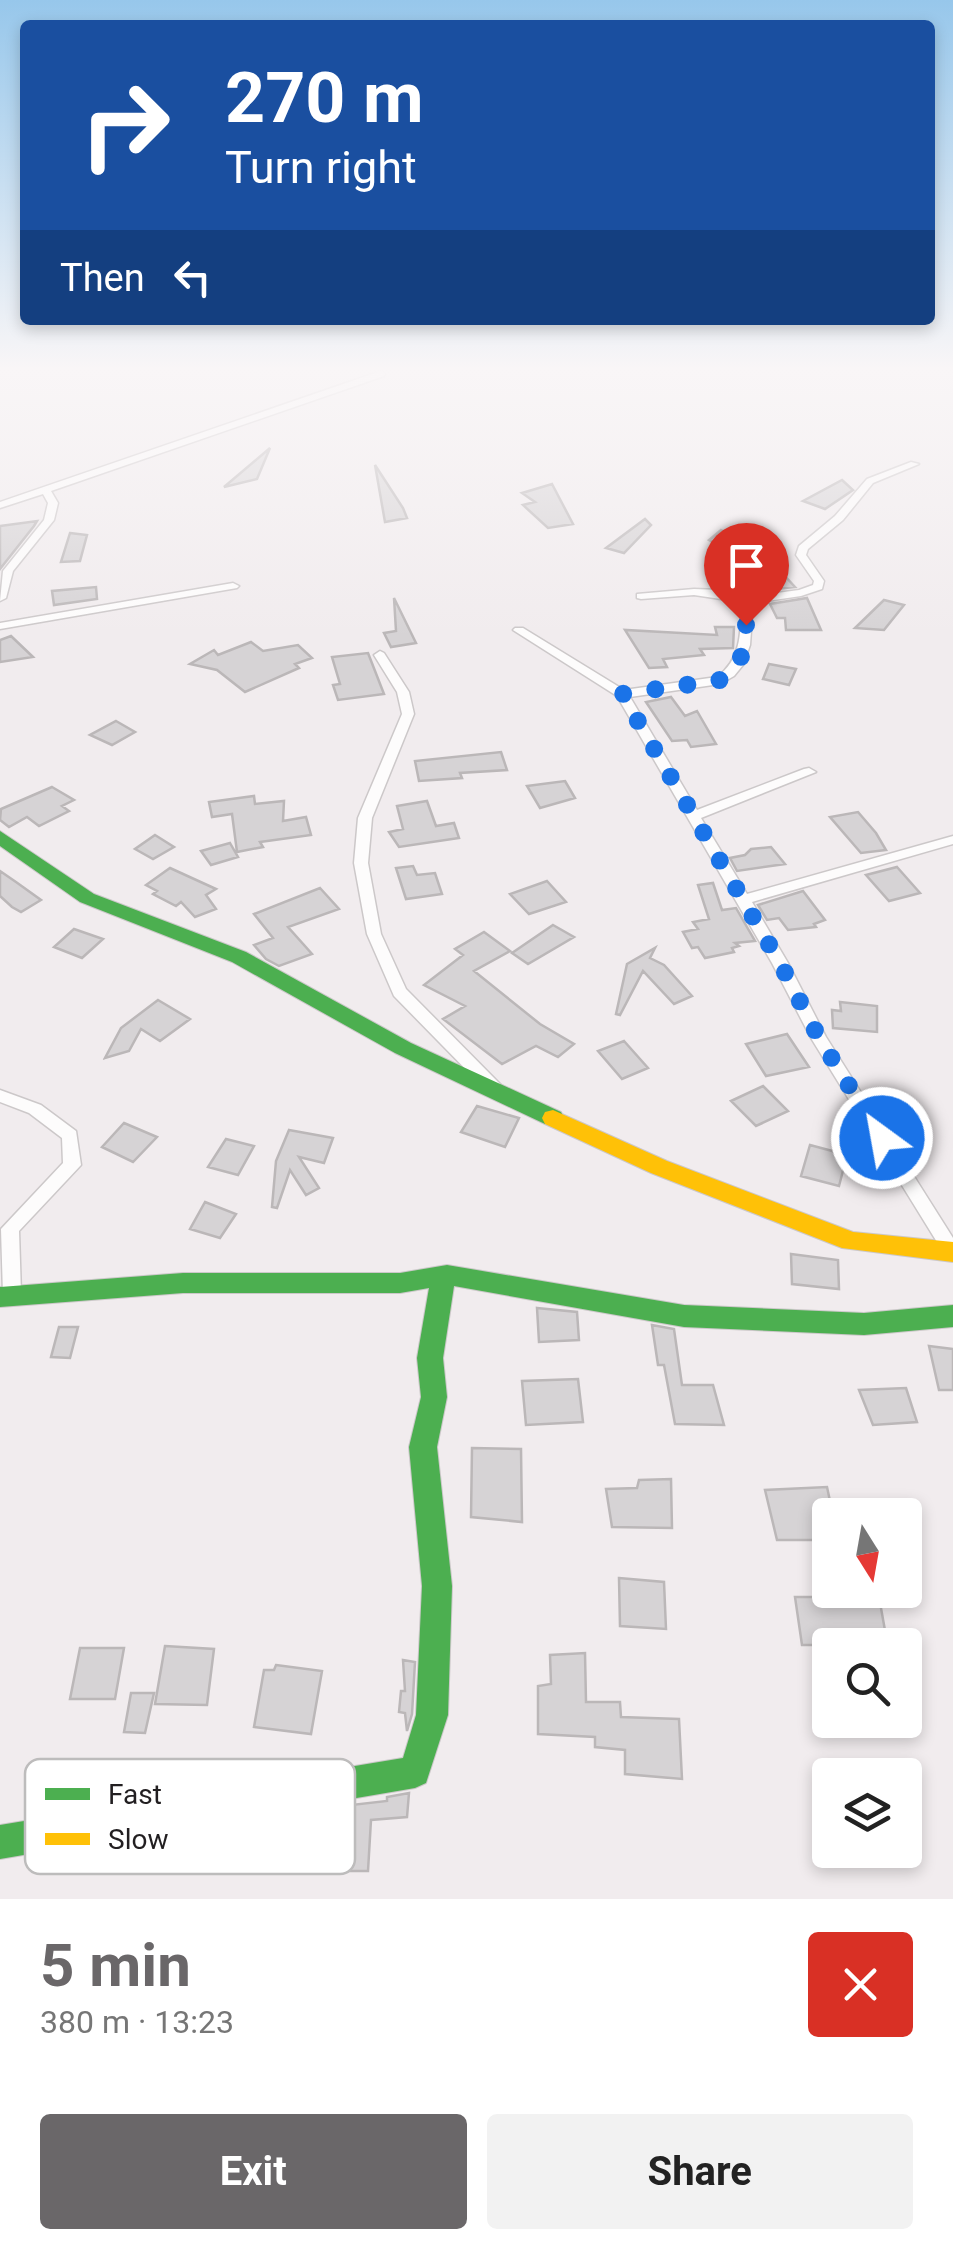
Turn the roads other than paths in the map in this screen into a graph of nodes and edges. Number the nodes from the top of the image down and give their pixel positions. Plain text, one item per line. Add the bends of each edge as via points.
1 (136, 459) edge
2 (914, 464) dead end
3 (46, 490) junction
4 (0, 505) edge
5 (233, 586) dead end
6 (641, 596) dead end
7 (0, 598) edge
8 (747, 600) junction
9 (0, 626) edge
10 (519, 630) dead end
11 (380, 655) dead end
12 (622, 694) junction
13 (808, 772) dead end
14 (693, 816) junction
15 (0, 836) edge
16 (953, 840) edge
17 (742, 900) junction
18 (500, 1094) junction
19 (0, 1096) edge
20 (952, 1251) edge
21 (447, 1275) junction
22 (6, 1296) edge
23 (953, 1316) edge
24 (355, 1782) edge
25 (25, 1838) edge
26 (0, 1842) edge

1 - 3 street
2 - 8 street via 870,482 803,548 818,587
3 - 4 street
3 - 7 street via 53,503 50,520 8,571
5 - 9 street
6 - 8 street via 698,590
8 - 12 street via 745,650 733,674
10 - 12 street
11 - 18 street via 408,714 365,818 361,863 374,934 399,992
12 - 14 street
13 - 14 street
14 - 17 street
15 - 18 street via 87,898 239,957
16 - 17 street
17 - 20 street
18 - 20 street via 851,1241
19 - 22 street via 70,1135 72,1164 10,1229
21 - 22 street via 400,1283 183,1283
21 - 23 street via 684,1316 864,1324
21 - 24 street via 430,1358 434,1397 423,1447 437,1586 432,1716 415,1772
25 - 26 street

